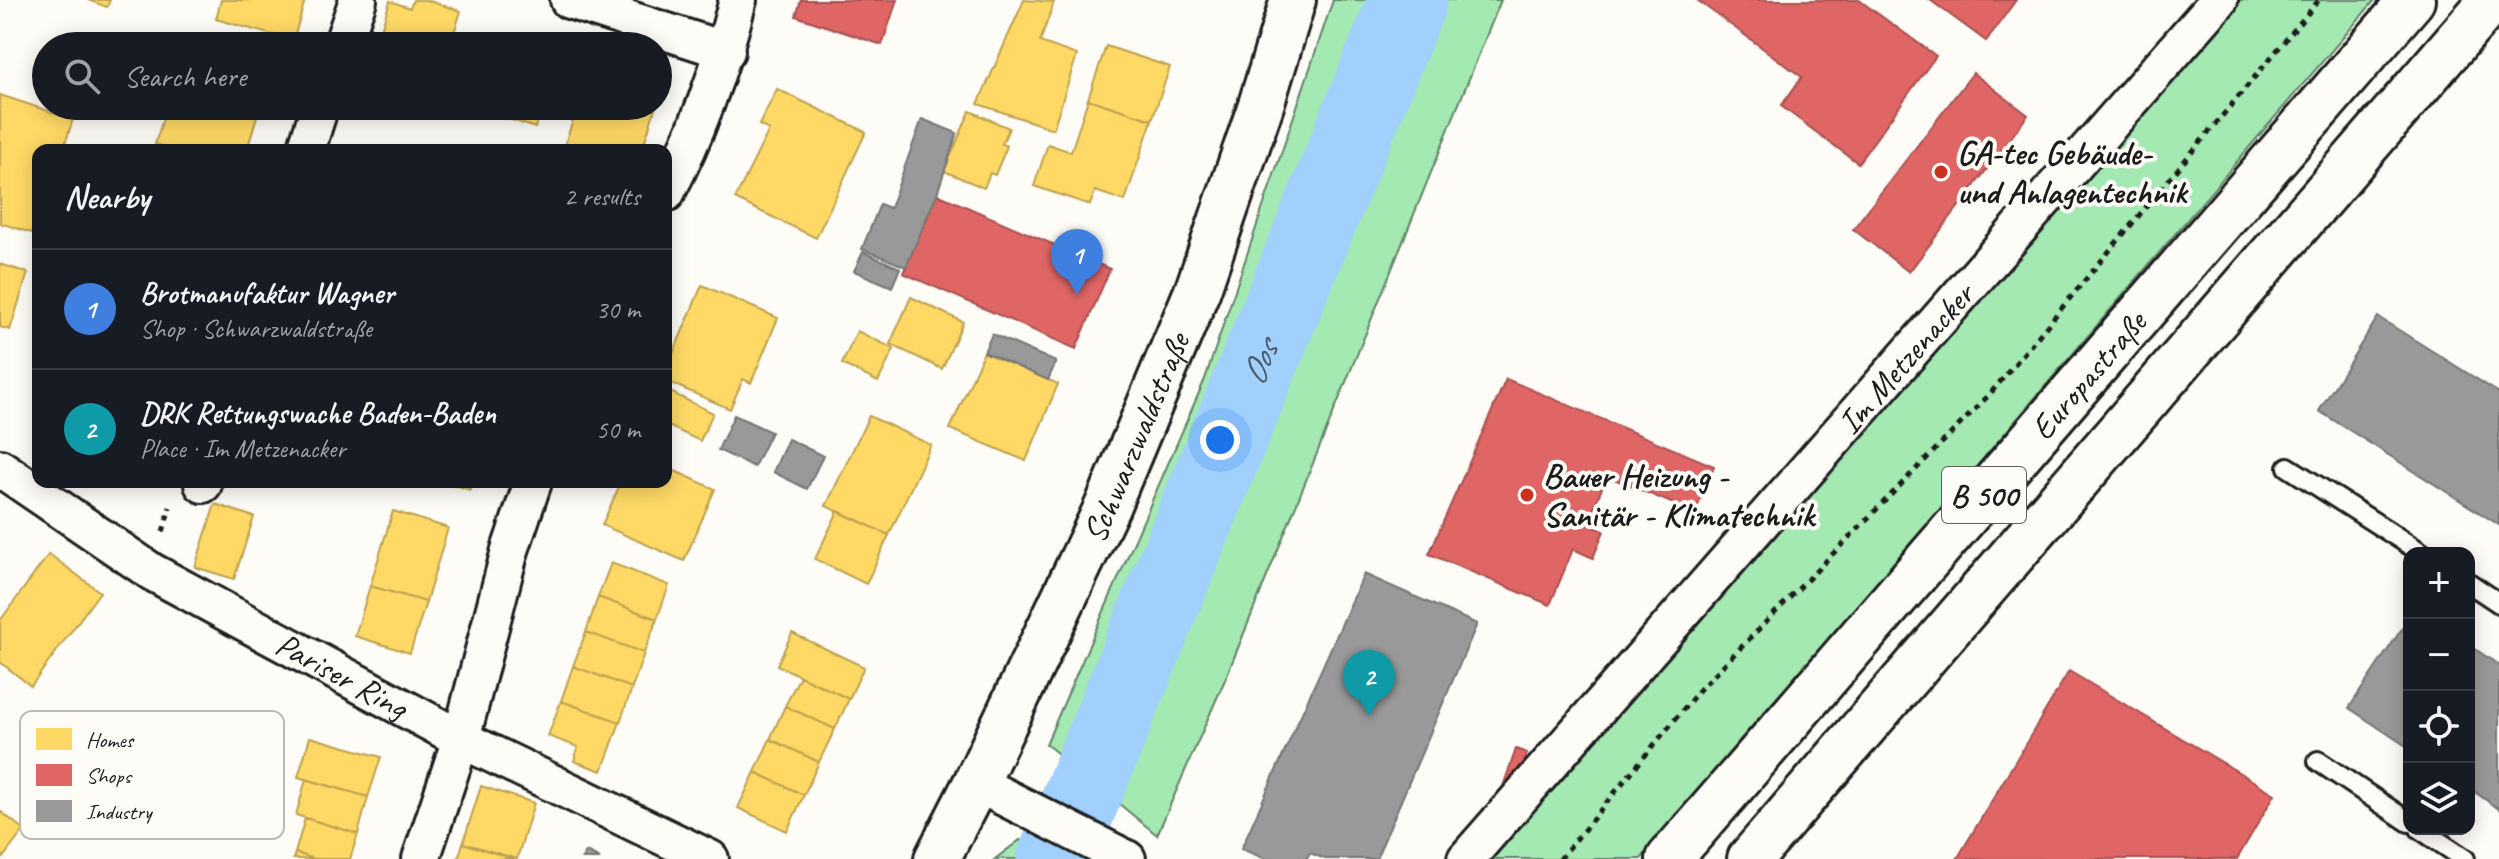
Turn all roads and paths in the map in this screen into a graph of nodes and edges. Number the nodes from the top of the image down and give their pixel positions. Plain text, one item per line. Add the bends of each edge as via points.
1 (358, 0) edge
2 (569, 0) edge
3 (738, 0) edge
4 (1293, 0) edge
5 (2219, 0) edge
6 (2319, 0) edge
7 (2412, 0) edge
8 (2492, 0) edge
9 (347, 32) edge
10 (668, 32) edge
11 (672, 33) edge
12 (726, 51) junction
13 (316, 120) edge
14 (308, 144) edge
15 (672, 182) edge
16 (2288, 467) dead end
17 (0, 468) edge
18 (174, 488) edge
19 (531, 488) edge
20 (2413, 547) edge
21 (152, 572) junction
22 (2475, 587) edge
23 (2499, 603) edge
24 (461, 739) junction
25 (2318, 761) dead end
26 (976, 783) junction
27 (2403, 818) edge
28 (2429, 835) edge
29 (1112, 851) edge
30 (421, 859) edge
31 (710, 859) edge
32 (937, 859) edge
33 (1466, 859) edge
34 (1560, 859) edge
35 (1669, 859) edge
36 (1750, 859) edge
37 (2465, 859) edge

1 - 9 street
2 - 10 street
3 - 12 street
4 - 26 main road, Schwarzwaldstraße via 1198,289 1107,507
5 - 33 street, Im Metzenacker
6 - 34 path via 1989,395 1700,689
7 - 35 main road, Europastraße / B 500
8 - 36 main road, Europastraße / B 500
11 - 12 street
12 - 15 street
13 - 14 street
16 - 20 lane
17 - 21 street, Pariser Ring
18 - 21 path
19 - 24 street
21 - 24 street, Pariser Ring
22 - 23 lane
24 - 30 street
24 - 31 street, Pariser Ring
25 - 27 lane
26 - 29 street
26 - 32 main road, Schwarzwaldstraße
28 - 37 lane

